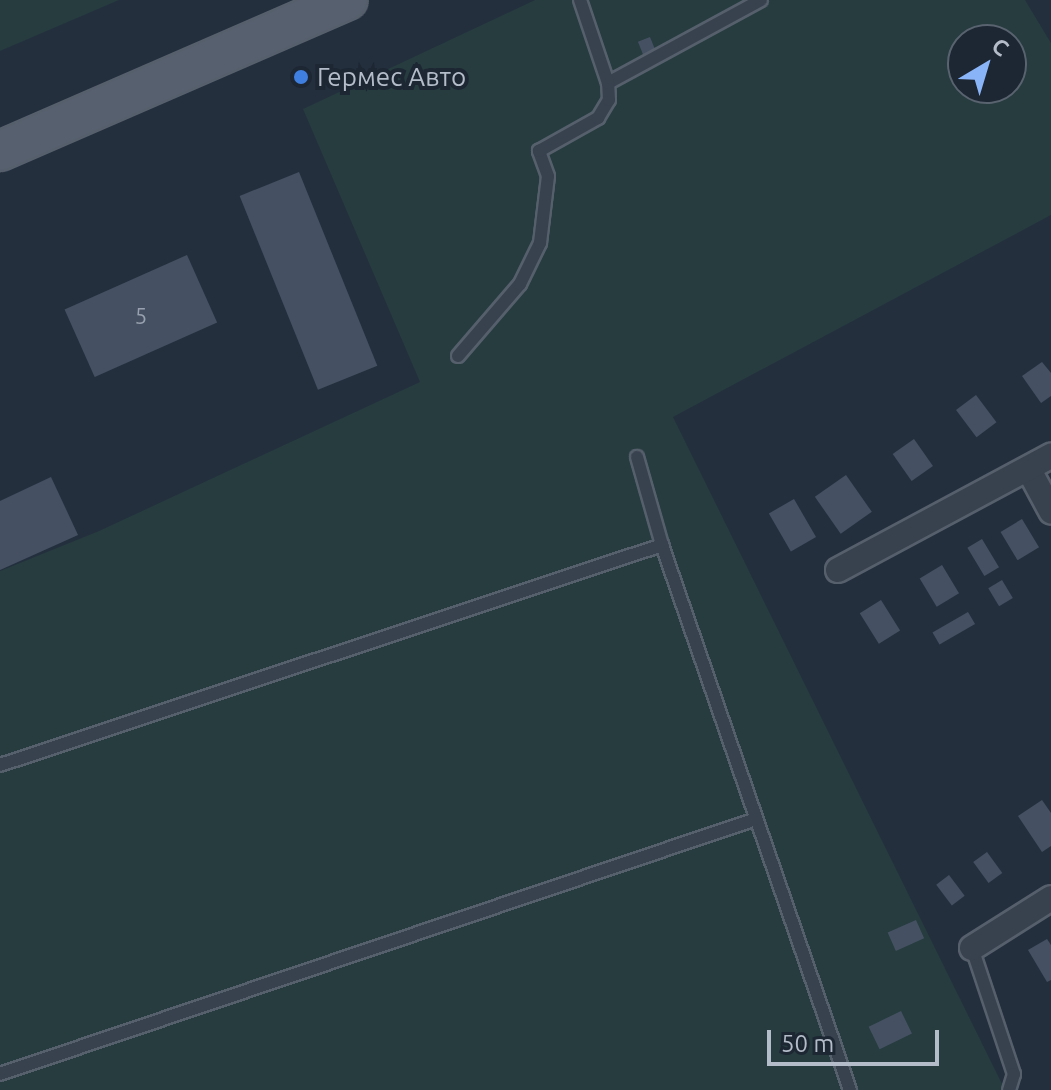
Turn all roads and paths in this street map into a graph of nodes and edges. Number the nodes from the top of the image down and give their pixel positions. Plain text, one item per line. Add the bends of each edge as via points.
1 (348, 0) edge
2 (580, 0) edge
3 (761, 0) edge
4 (608, 83) junction
5 (0, 151) edge
6 (458, 356) dead end
7 (1051, 456) edge
8 (637, 457) dead end
9 (1029, 470) junction
10 (1051, 511) edge
11 (662, 545) junction
12 (838, 570) dead end
13 (0, 765) edge
14 (756, 819) junction
15 (1051, 898) edge
16 (972, 948) joint
17 (0, 1074) edge
18 (850, 1090) edge
19 (1009, 1090) edge

1 - 5 main road
2 - 4 lane
3 - 4 lane
4 - 6 lane via 609,100 598,118 539,151 548,176 540,243 520,284
7 - 9 street
8 - 11 lane
9 - 10 street
9 - 12 street
11 - 13 lane
11 - 14 lane
14 - 17 lane
14 - 18 lane
15 - 16 street
16 - 19 lane via 1014,1074

